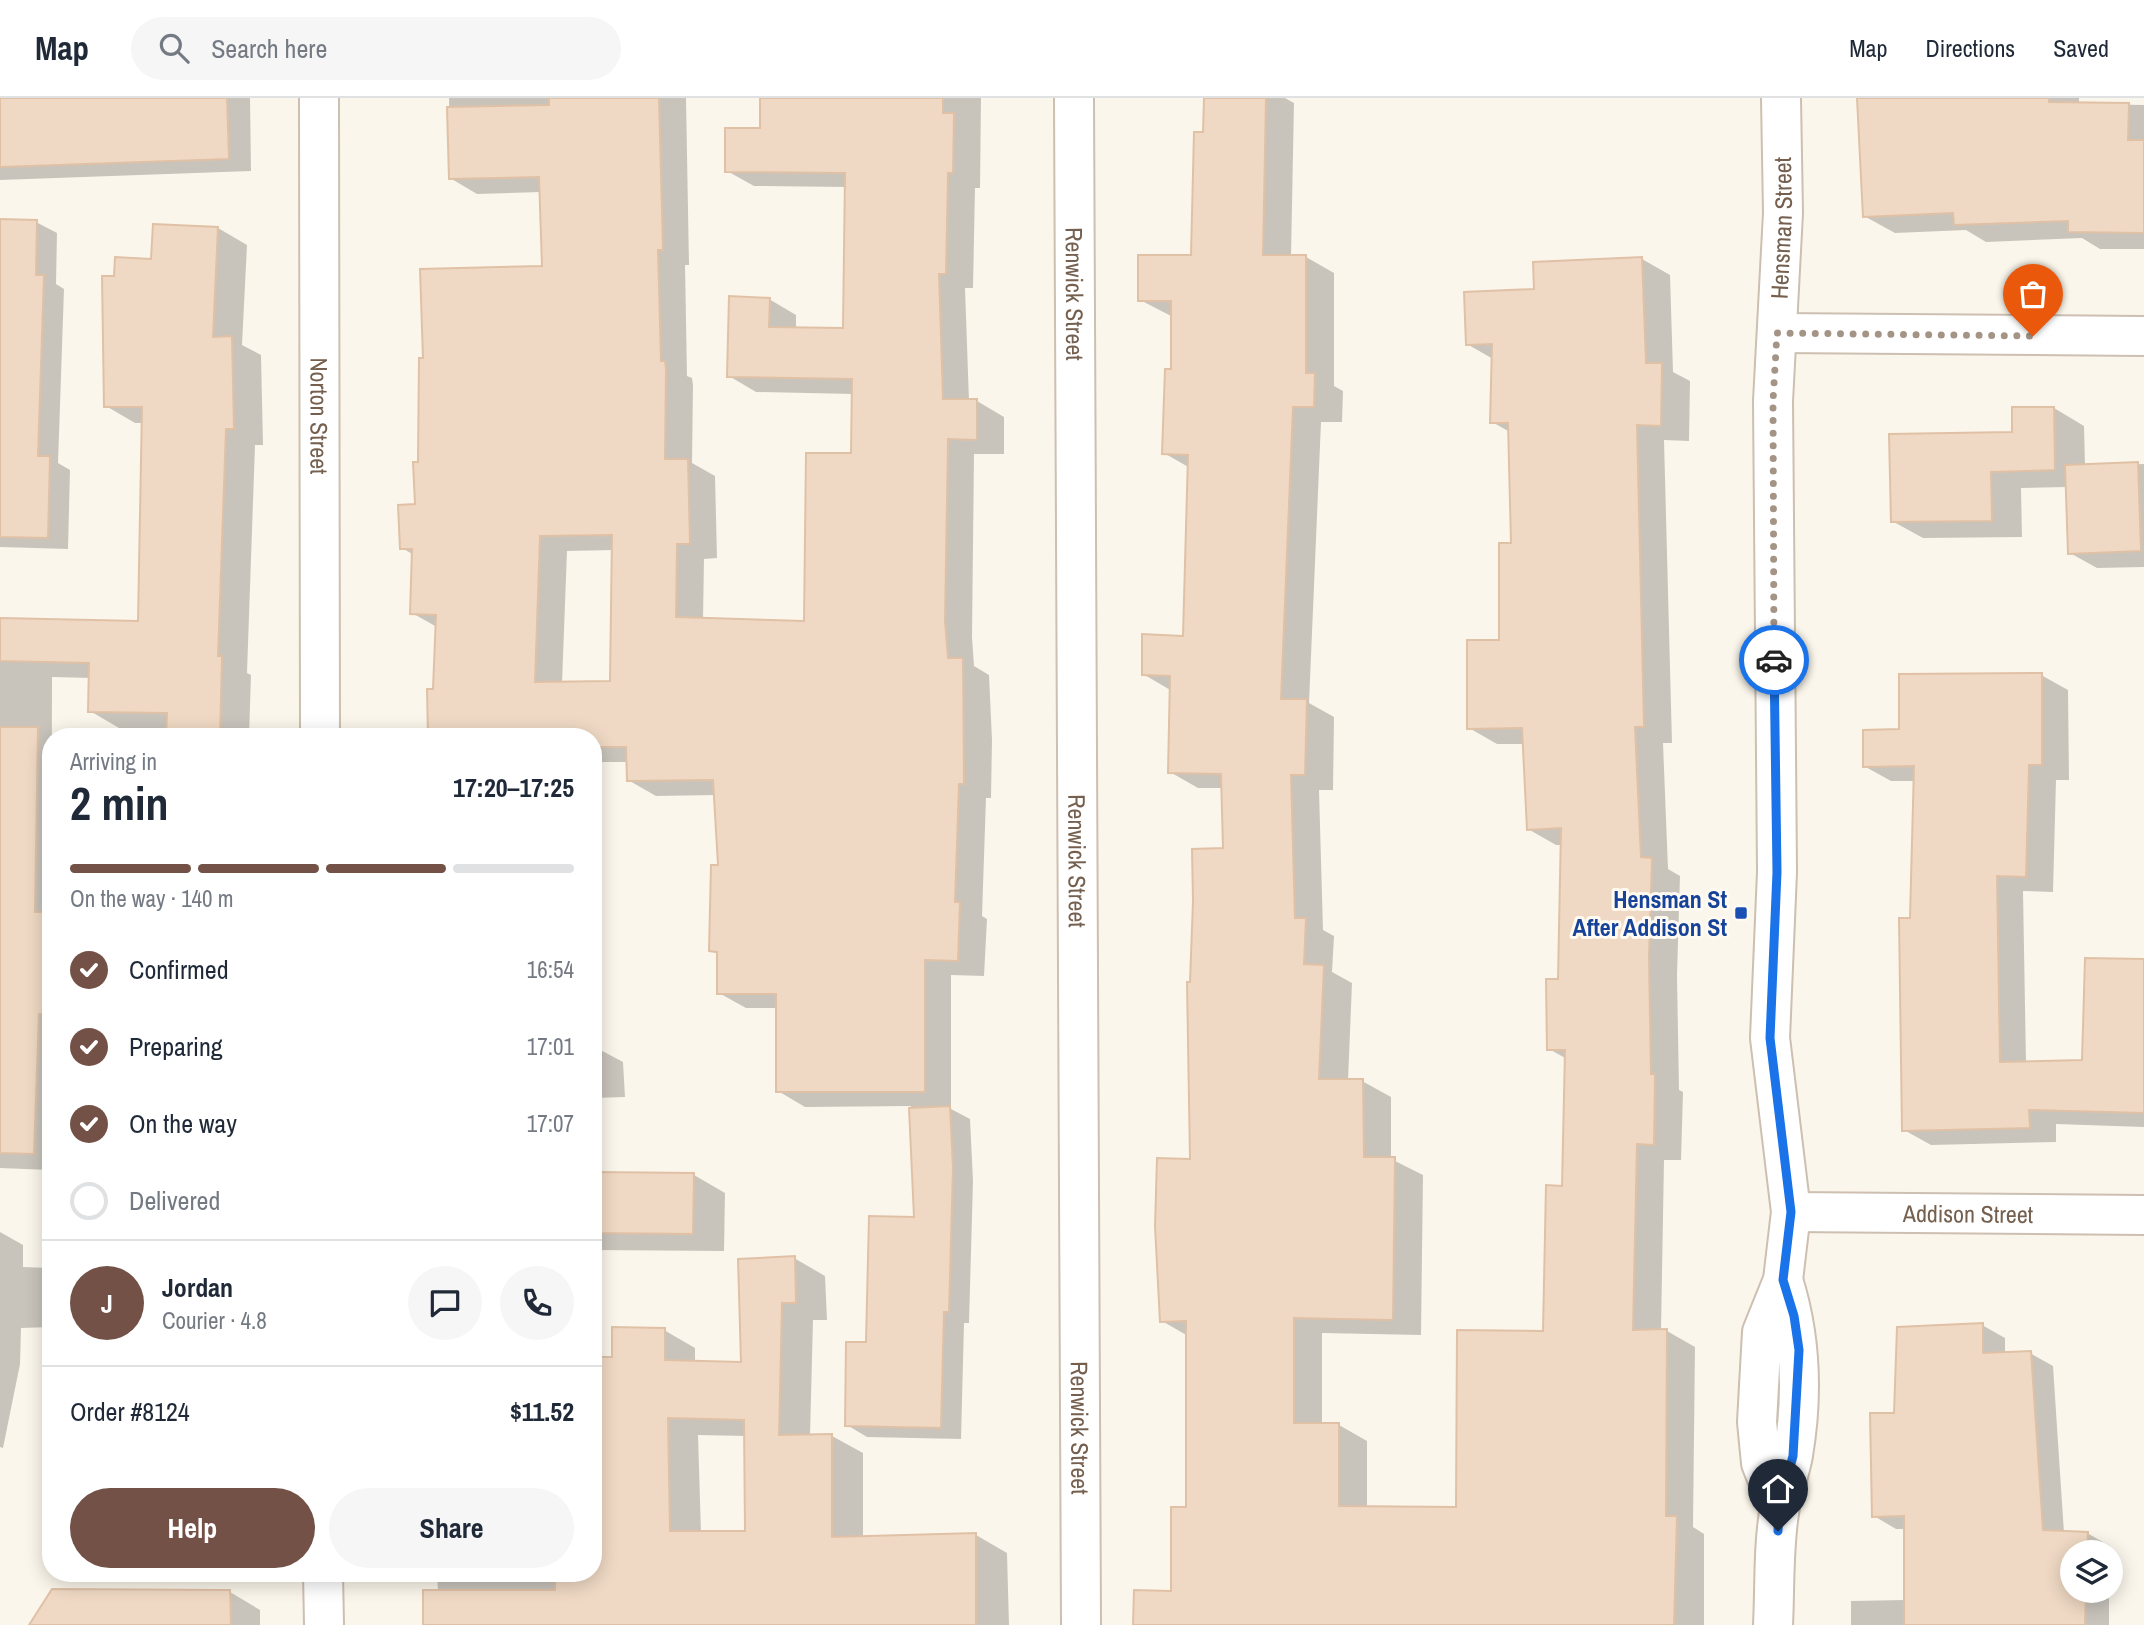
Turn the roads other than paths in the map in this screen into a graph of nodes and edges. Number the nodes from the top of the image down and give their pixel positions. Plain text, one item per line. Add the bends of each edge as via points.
1 (319, 98) edge
2 (1074, 98) edge
3 (1781, 98) edge
4 (1777, 333) junction
5 (2144, 336) edge
6 (320, 728) edge
7 (1791, 1212) junction
8 (2144, 1215) edge
9 (323, 1582) edge
10 (324, 1625) edge
11 (1081, 1625) edge
12 (1773, 1625) edge

1 - 6 street, Norton Street
2 - 11 street, Renwick Street
3 - 4 street, Hensman Street via 1783,213
4 - 5 street
4 - 7 street, Hensman Street via 1773,401 1777,872 1770,1038
7 - 8 street, Addison Street
7 - 12 street, Hensman Street via 1783,1280 1799,1350 1798,1403 1793,1456 1779,1508
9 - 10 street

